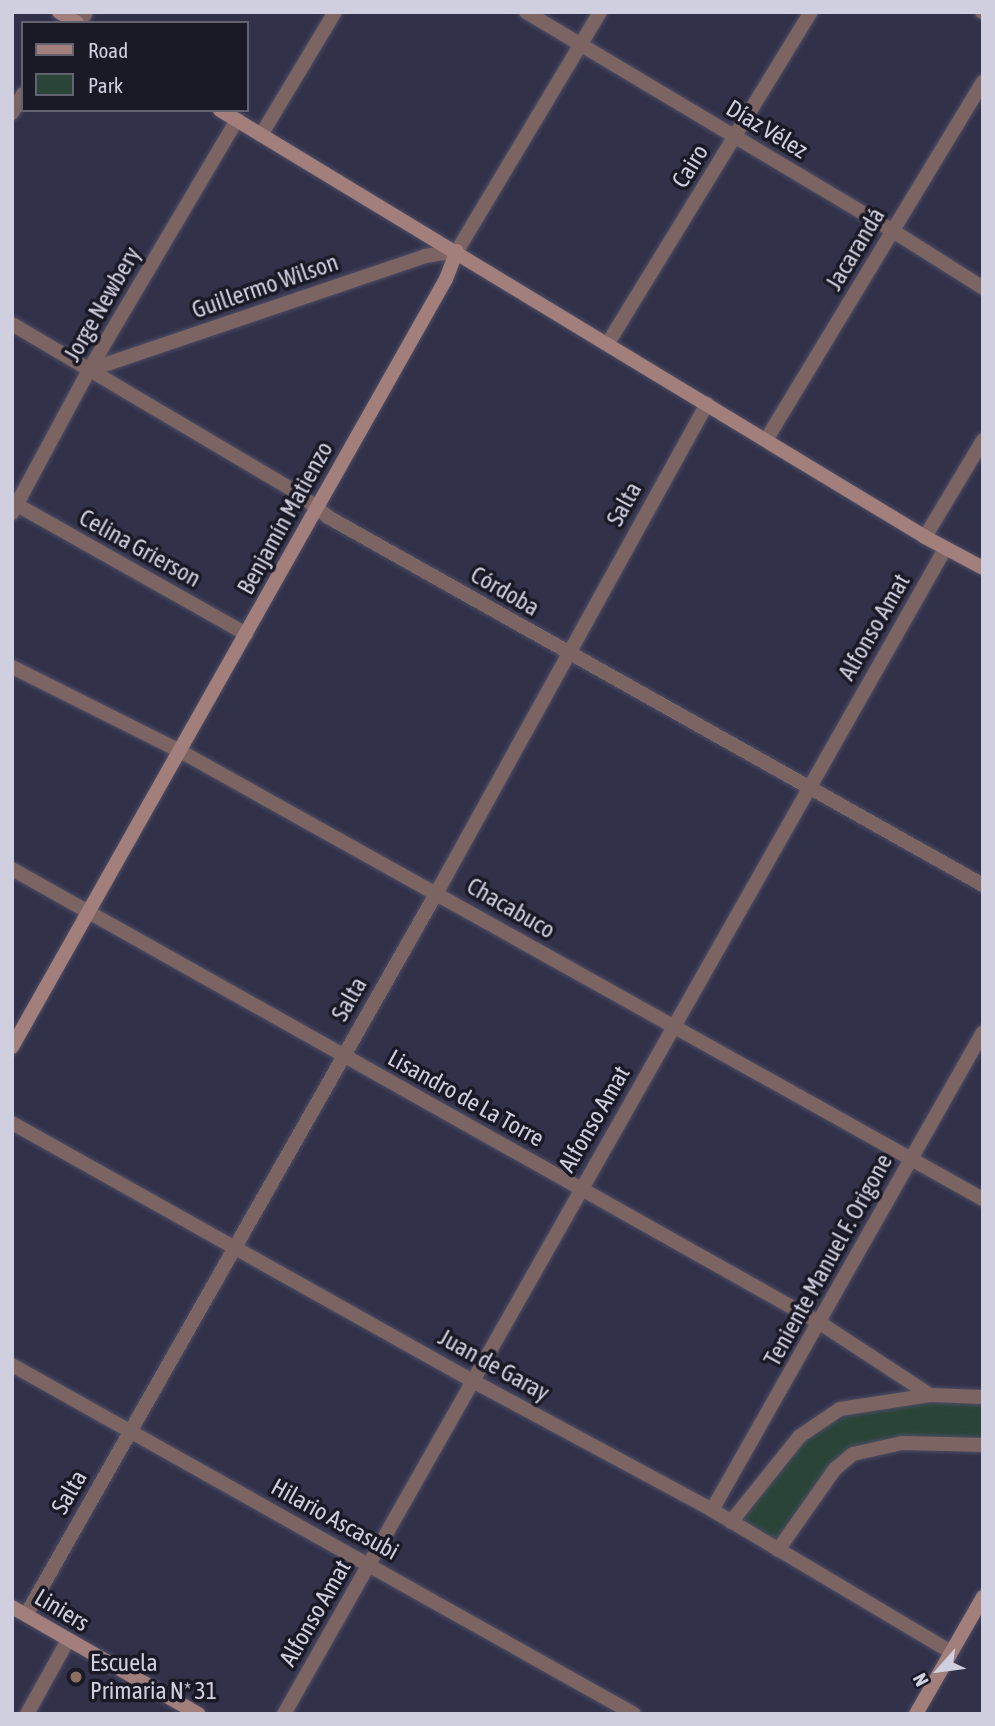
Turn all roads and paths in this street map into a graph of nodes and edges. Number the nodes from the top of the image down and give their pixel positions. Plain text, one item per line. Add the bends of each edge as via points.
1 (86, 12) edge
2 (335, 12) edge
3 (526, 12) edge
4 (600, 12) edge
5 (811, 12) edge
6 (69, 19) edge
7 (581, 45) junction
8 (983, 82) edge
9 (21, 97) edge
10 (223, 112) edge
11 (12, 113) edge
12 (237, 120) junction
13 (261, 135) junction
14 (735, 136) junction
15 (892, 230) junction
16 (457, 251) junction
17 (983, 288) edge
18 (12, 324) edge
19 (607, 343) junction
20 (89, 370) junction
21 (707, 404) junction
22 (766, 440) junction
23 (983, 440) edge
24 (14, 506) edge
25 (317, 508) junction
26 (925, 537) junction
27 (945, 549) junction
28 (983, 568) edge
29 (246, 634) junction
30 (567, 653) junction
31 (12, 667) edge
32 (180, 751) junction
33 (808, 789) junction
34 (12, 869) edge
35 (983, 885) edge
36 (437, 892) junction
37 (88, 912) junction
38 (673, 1027) junction
39 (983, 1032) edge
40 (12, 1047) edge
41 (343, 1057) junction
42 (12, 1123) edge
43 (912, 1158) junction
44 (581, 1188) junction
45 (983, 1199) edge
46 (235, 1245) junction
47 (820, 1322) junction
48 (12, 1365) edge
49 (471, 1380) junction
50 (930, 1395) junction
51 (983, 1397) edge
52 (130, 1431) junction
53 (983, 1445) edge
54 (712, 1510) junction
55 (731, 1522) junction
56 (778, 1550) junction
57 (369, 1565) junction
58 (983, 1597) edge
59 (12, 1607) edge
60 (26, 1615) junction
61 (68, 1640) junction
62 (951, 1652) junction
63 (27, 1714) edge
64 (198, 1714) edge
65 (284, 1714) edge
66 (634, 1714) edge
67 (916, 1714) edge

1 - 6 street
2 - 13 street
3 - 7 street, Díaz Vélez
4 - 7 street, Benjamín Matienzo
5 - 14 street, Cairo
7 - 14 street, Díaz Vélez
7 - 16 street, Benjamín Matienzo
8 - 15 street, Jacarandá
9 - 11 street
10 - 12 street
12 - 13 street
12 - 20 street, Jorge Newbery
13 - 16 street
14 - 15 street, Díaz Vélez
14 - 19 street, Cairo
15 - 17 street, Díaz Vélez
15 - 22 street, Jacarandá
16 - 19 street
16 - 20 street, Guillermo Wilson via 425,256
16 - 25 street, Benjamín Matienzo via 446,279
18 - 20 street, Córdoba
19 - 21 street
20 - 24 street, Jorge Newbery
20 - 25 street, Córdoba
21 - 22 street
21 - 30 street, Salta
22 - 26 street
23 - 26 street
24 - 29 street, Celina Grierson
25 - 29 street, Benjamín Matienzo
25 - 30 street, Córdoba
26 - 27 street
27 - 28 street
27 - 33 street, Alfonso Amat
29 - 32 street, Benjamín Matienzo
30 - 33 street, Córdoba
30 - 36 street, Salta
31 - 32 street, Chacabuco
32 - 36 street, Chacabuco
32 - 37 street, Benjamín Matienzo
33 - 35 street, Córdoba
33 - 38 street, Alfonso Amat
34 - 37 street, Lisandro de La Torre
36 - 38 street, Chacabuco
36 - 41 street, Salta
37 - 40 street, Benjamín Matienzo
37 - 41 street, Lisandro de La Torre
38 - 43 street, Chacabuco
38 - 44 street, Alfonso Amat
39 - 43 street, Teniente Manuel F. Origone
41 - 44 street, Lisandro de La Torre
41 - 46 street, Salta
42 - 46 street, Juan de Garay
43 - 45 street, Chacabuco
43 - 47 street, Teniente Manuel F. Origone
44 - 47 street, Lisandro de La Torre
44 - 49 street, Alfonso Amat
46 - 49 street, Juan de Garay
46 - 52 street, Salta
47 - 50 street, Lisandro de La Torre
47 - 54 street, Teniente Manuel F. Origone
48 - 52 street, Hilario Ascasubi
49 - 54 street, Juan de Garay
49 - 57 street, Alfonso Amat
50 - 51 street
50 - 55 street via 855,1405 827,1416 785,1452
52 - 57 street, Hilario Ascasubi
52 - 60 street, Salta
53 - 56 street via 902,1443 853,1454 835,1469
54 - 55 street, Juan de Garay
55 - 56 street, Juan de Garay
56 - 62 street, Juan de Garay
57 - 65 street, Alfonso Amat
57 - 66 street, Hilario Ascasubi
58 - 62 street
59 - 60 street, Liniers
60 - 61 street, Liniers
61 - 63 street
61 - 64 street, Liniers
62 - 67 street

